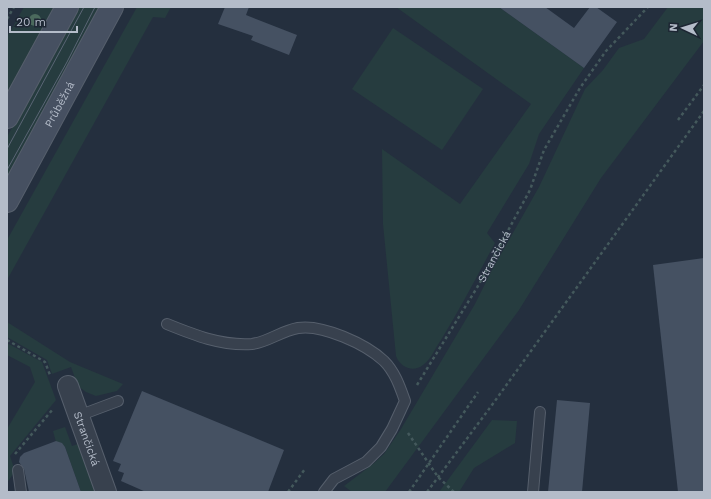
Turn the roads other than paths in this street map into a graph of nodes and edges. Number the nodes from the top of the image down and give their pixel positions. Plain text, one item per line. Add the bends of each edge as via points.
1 (67, 7) edge
2 (112, 7) edge
3 (7, 117) edge
4 (7, 201) edge
5 (166, 324) dead end
6 (68, 386) dead end
7 (118, 401) dead end
8 (540, 412) dead end
9 (78, 416) junction
10 (18, 470) dead end
11 (20, 492) edge
12 (106, 492) edge
13 (324, 492) edge
14 (533, 492) edge

1 - 3 main road
2 - 4 main road, Průběžná
5 - 13 lane via 205,339 251,344 264,342 297,328 320,329 366,348 384,362 396,377 406,401 381,447 366,462 334,479
6 - 9 street, Strančická
7 - 9 lane
8 - 14 lane
9 - 12 street, Strančická
10 - 11 lane

